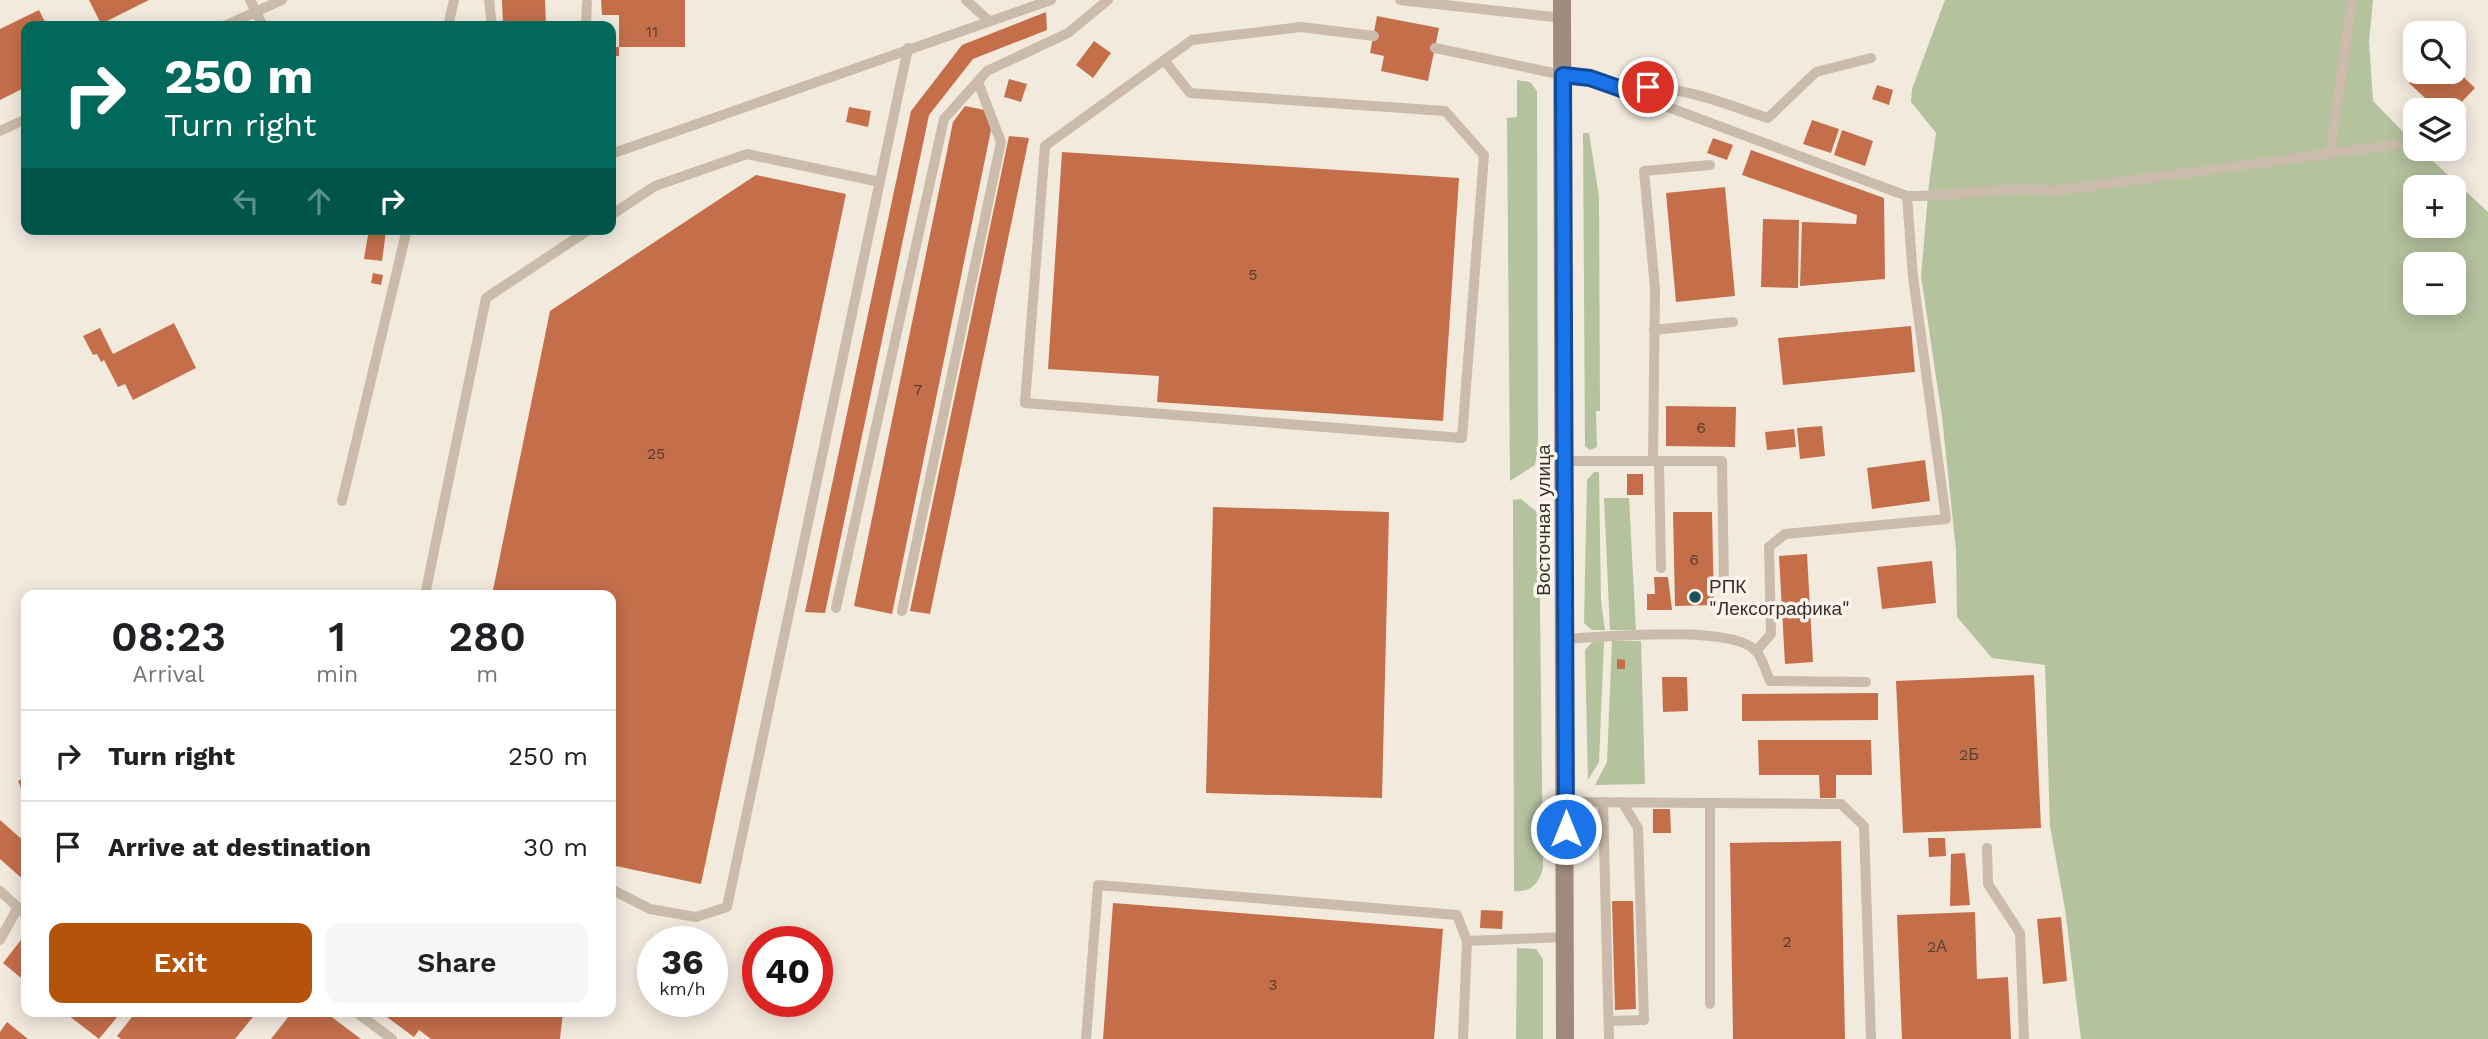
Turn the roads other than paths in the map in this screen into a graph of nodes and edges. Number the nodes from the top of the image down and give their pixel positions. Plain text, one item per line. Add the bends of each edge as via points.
1 (250, 0) edge
2 (282, 0) edge
3 (454, 0) edge
4 (489, 0) edge
5 (966, 0) edge
6 (1051, 0) edge
7 (1108, 0) edge
8 (1400, 0) edge
9 (1562, 0) edge
10 (2352, 0) edge
11 (587, 3) dead end
12 (256, 12) junction
13 (1562, 18) junction
14 (988, 20) junction
15 (235, 21) edge
16 (260, 21) edge
17 (449, 21) edge
18 (491, 21) edge
19 (586, 21) edge
20 (1374, 36) dead end
21 (908, 48) junction
22 (1435, 48) dead end
23 (1871, 58) dead end
24 (1164, 60) junction
25 (1563, 75) junction
26 (978, 82) junction
27 (1630, 92) junction
28 (21, 121) edge
29 (0, 131) edge
30 (2403, 144) edge
31 (616, 152) edge
32 (2330, 154) junction
33 (1710, 165) dead end
34 (880, 182) junction
35 (1907, 196) junction
36 (616, 212) edge
37 (406, 235) edge
38 (581, 235) edge
39 (1733, 322) dead end
40 (1654, 330) junction
41 (1564, 461) junction
42 (1656, 461) junction
43 (342, 501) dead end
44 (1661, 568) dead end
45 (426, 590) edge
46 (1724, 590) dead end
47 (836, 608) dead end
48 (902, 611) dead end
49 (1564, 639) junction
50 (1756, 651) junction
51 (1866, 682) dead end
52 (1566, 802) junction
53 (1603, 802) junction
54 (1622, 802) junction
55 (1710, 803) junction
56 (1987, 848) dead end
57 (0, 891) edge
58 (616, 892) edge
59 (21, 910) edge
60 (21, 912) edge
61 (1564, 937) junction
62 (0, 940) edge
63 (1467, 941) junction
64 (1710, 1004) dead end
65 (363, 1017) edge
66 (1609, 1021) junction
67 (392, 1039) edge
68 (1086, 1039) edge
69 (1463, 1039) edge
70 (1564, 1039) edge
71 (1609, 1039) edge
72 (1871, 1039) edge
73 (2024, 1039) edge

1 - 12 lane
2 - 12 lane
3 - 17 lane
4 - 18 lane
5 - 14 lane
6 - 14 lane
7 - 26 lane via 1068,33 987,71
8 - 13 lane
9 - 13 street, Восточная улица
10 - 32 lane
11 - 19 lane
12 - 15 lane
12 - 16 lane
13 - 25 street, Восточная улица
14 - 21 lane
20 - 24 lane via 1301,27 1219,36 1192,40
21 - 31 lane
21 - 34 lane
22 - 25 lane
23 - 27 lane via 1816,72 1768,118 1679,91 1648,87
24 - 24 lane via 1189,93 1445,111 1484,156 1462,438 1025,403 1045,146
25 - 27 lane via 1590,78
25 - 41 street, Восточная улица
26 - 47 lane via 944,119
26 - 48 lane via 1001,142
27 - 35 lane
28 - 29 lane
30 - 32 lane
32 - 35 lane via 2053,191 2031,188
33 - 40 lane via 1644,172 1655,288
34 - 36 lane via 747,154 655,186
34 - 58 lane via 727,907 696,917 650,909
35 - 50 lane via 1913,277 1946,519 1785,534 1769,547 1770,634
37 - 43 lane
38 - 45 lane via 486,298
39 - 40 lane
40 - 42 lane
41 - 42 lane
41 - 49 street, Восточная улица
42 - 44 lane
42 - 46 lane via 1722,461
49 - 50 lane via 1731,637
49 - 52 street, Восточная улица
50 - 51 lane via 1770,681
52 - 53 lane
52 - 61 street, Восточная улица
53 - 54 lane
53 - 66 lane
54 - 55 lane
54 - 66 lane via 1639,828 1644,1020
55 - 64 lane
55 - 72 lane via 1841,804 1864,826
56 - 73 lane via 1988,884 2020,933
57 - 59 lane
60 - 62 lane
61 - 63 lane
61 - 70 street, Восточная улица
63 - 68 lane via 1457,915 1098,886
63 - 69 lane
65 - 67 lane
66 - 71 lane

